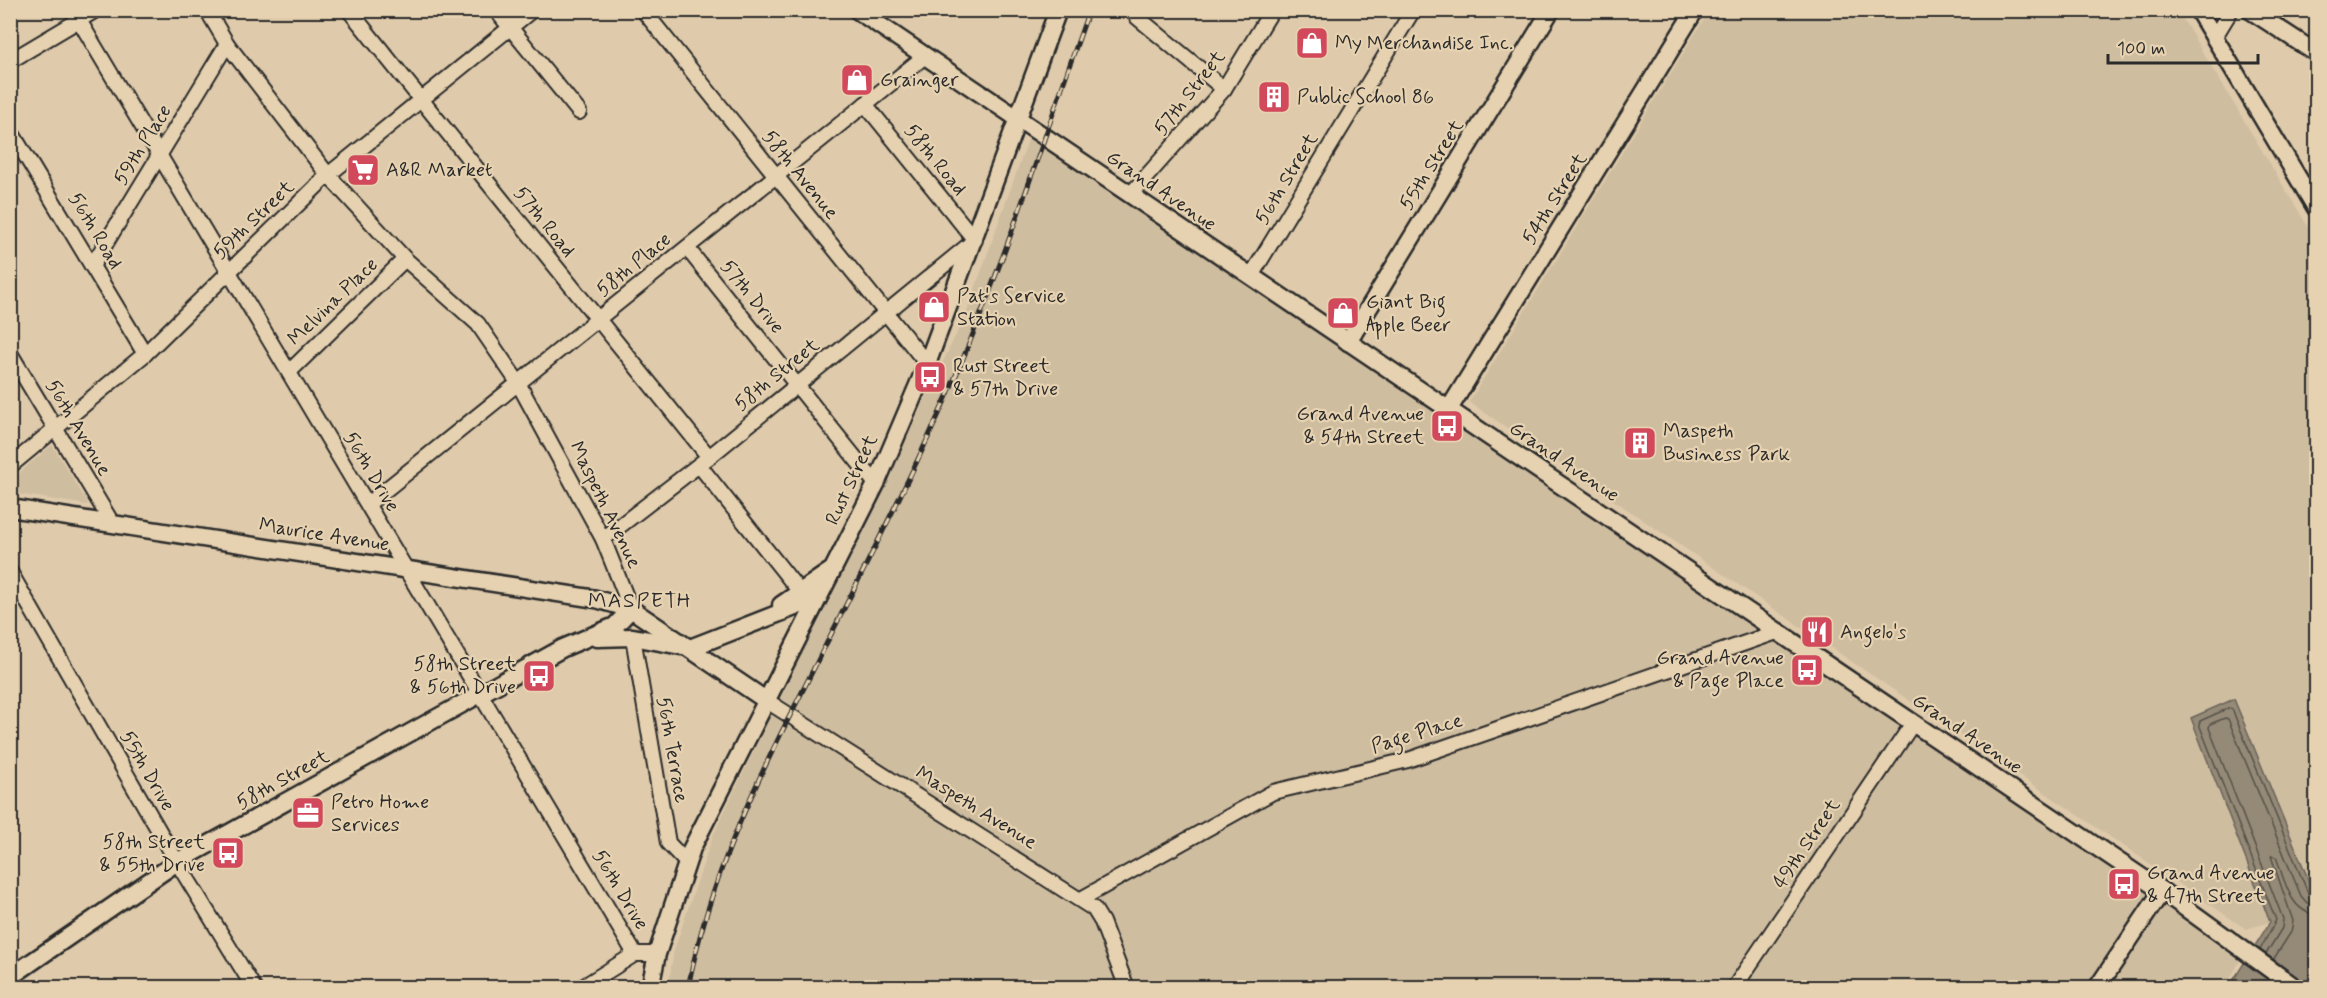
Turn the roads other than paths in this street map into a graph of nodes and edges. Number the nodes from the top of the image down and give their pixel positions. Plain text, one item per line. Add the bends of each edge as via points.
1 (96, 10) edge
2 (207, 10) edge
3 (349, 10) edge
4 (496, 10) edge
5 (532, 10) edge
6 (643, 10) edge
7 (857, 10) edge
8 (1058, 10) edge
9 (1272, 10) edge
10 (1413, 10) edge
11 (1551, 10) edge
12 (1695, 10) edge
13 (2198, 10) edge
14 (2231, 10) edge
15 (2250, 10) edge
16 (1139, 14) edge
17 (76, 16) edge
18 (510, 28) junction
19 (2214, 38) junction
20 (227, 44) junction
21 (2316, 52) edge
22 (925, 56) junction
23 (10, 61) edge
24 (1224, 89) junction
25 (420, 100) junction
26 (866, 104) junction
27 (579, 112) dead end
28 (1018, 119) junction
29 (10, 130) edge
30 (159, 155) junction
31 (328, 175) junction
32 (776, 176) junction
33 (1130, 195) junction
34 (2316, 208) edge
35 (975, 240) junction
36 (687, 248) junction
37 (405, 259) junction
38 (92, 266) junction
39 (228, 272) junction
40 (1251, 276) junction
41 (886, 313) junction
42 (598, 319) junction
43 (1348, 342) junction
44 (10, 353) edge
45 (145, 354) junction
46 (927, 364) junction
47 (289, 372) junction
48 (517, 381) junction
49 (797, 385) junction
50 (1449, 409) junction
51 (56, 428) junction
52 (704, 461) junction
53 (10, 466) edge
54 (876, 484) junction
55 (368, 504) junction
56 (10, 508) edge
57 (112, 523) junction
58 (603, 539) junction
59 (406, 568) junction
60 (832, 570) junction
61 (10, 572) edge
62 (800, 592) junction
63 (818, 598) junction
64 (631, 609) junction
65 (764, 618) junction
66 (1777, 632) junction
67 (633, 637) junction
68 (587, 638) junction
69 (690, 648) junction
70 (482, 695) junction
71 (767, 700) junction
72 (1913, 723) junction
73 (177, 862) junction
74 (687, 863) junction
75 (2162, 891) junction
76 (1081, 899) junction
77 (635, 954) junction
78 (657, 954) junction
79 (10, 977) edge
80 (254, 987) edge
81 (581, 987) edge
82 (650, 987) edge
83 (1127, 987) edge
84 (1734, 987) edge
85 (2097, 987) edge
86 (2296, 987) edge

1 - 17 street
2 - 20 street, Maspeth Avenue
3 - 25 street, 57th Road
4 - 18 street
5 - 18 street, 59th Street
6 - 32 street, 58th Avenue
7 - 22 main road, Grand Avenue
8 - 28 main road, Rust Street
9 - 24 street, 57th Street
10 - 40 street, 56th Street
11 - 43 main road, 55th Street
12 - 50 main road, 54th Street
13 - 19 main road
14 - 19 street
15 - 21 main road
16 - 24 street
17 - 23 street
17 - 30 street, 56th Drive
18 - 25 street, 59th Street
18 - 27 street
19 - 34 main road
20 - 30 street, 59th Place
20 - 31 street, Maspeth Avenue
22 - 26 street, 58th Place
22 - 28 main road, Grand Avenue
24 - 33 street, 57th Street
25 - 31 street, 59th Street
25 - 42 street, 57th Road
26 - 32 street, 58th Place
26 - 35 street, 58th Road
28 - 33 main road, Grand Avenue
28 - 35 main road, Rust Street
29 - 38 street, 56th Road
30 - 38 street, 59th Place
30 - 39 street, 56th Drive
31 - 37 street, Maspeth Avenue
31 - 39 street, 59th Street
32 - 36 street, 58th Place
32 - 41 street, 58th Avenue
33 - 40 main road, Grand Avenue
35 - 41 street, 58th Street
35 - 46 main road, Rust Street
36 - 42 street, 58th Place
36 - 49 street, 57th Drive
37 - 47 street, Melvina Place
37 - 48 street, Maspeth Avenue via 478,324
38 - 45 street, 56th Road
39 - 45 street, 59th Street
39 - 47 street, 56th Drive
40 - 43 main road, Grand Avenue
41 - 46 street, 58th Avenue
41 - 49 street, 58th Street
42 - 48 street, 58th Place
42 - 52 street, 57th Road
43 - 50 main road, Grand Avenue
44 - 51 street, 56th Avenue
45 - 51 street, 59th Street
46 - 54 main road, Rust Street
47 - 55 street, 56th Drive
48 - 55 street, 58th Place
48 - 58 street, Maspeth Avenue
49 - 52 street, 58th Street
49 - 54 street, 57th Drive
50 - 66 main road, Grand Avenue
51 - 53 street, 59th Street
51 - 57 street, 56th Avenue
52 - 58 street, 58th Street
52 - 62 street, 57th Road
54 - 60 main road, Rust Street
55 - 59 street, 56th Drive
56 - 57 main road, Maurice Avenue
57 - 59 main road, Maurice Avenue
58 - 64 street, Maspeth Avenue
59 - 64 main road, Maurice Avenue via 596,599
59 - 70 street, 56th Drive
60 - 62 main road
60 - 63 main road, Rust Street
61 - 73 street, 55th Drive
62 - 65 main road
63 - 65 main road
63 - 71 main road, Rust Street
64 - 68 main road, 58th Street via 615,627
64 - 69 main road, Maspeth Avenue
65 - 69 main road
66 - 72 main road, Grand Avenue
66 - 76 street, Page Place via 1408,760 1273,792
67 - 68 main road, 58th Street
67 - 69 main road, 58th Street
67 - 74 street, 56th Terrace via 668,843
68 - 70 main road, 58th Street
69 - 71 main road, Maspeth Avenue
70 - 73 main road, 58th Street
70 - 77 street, 56th Drive
71 - 74 main road, Rust Street
71 - 76 street, Maspeth Avenue
72 - 75 main road, Grand Avenue
72 - 84 street, 49th Street
73 - 79 main road, 58th Street
73 - 80 street, 55th Drive
74 - 78 main road, Rust Street
75 - 85 main road
75 - 86 main road, Grand Avenue
76 - 83 street, Maspeth Avenue via 1102,922
77 - 78 street
77 - 81 street
78 - 82 main road

